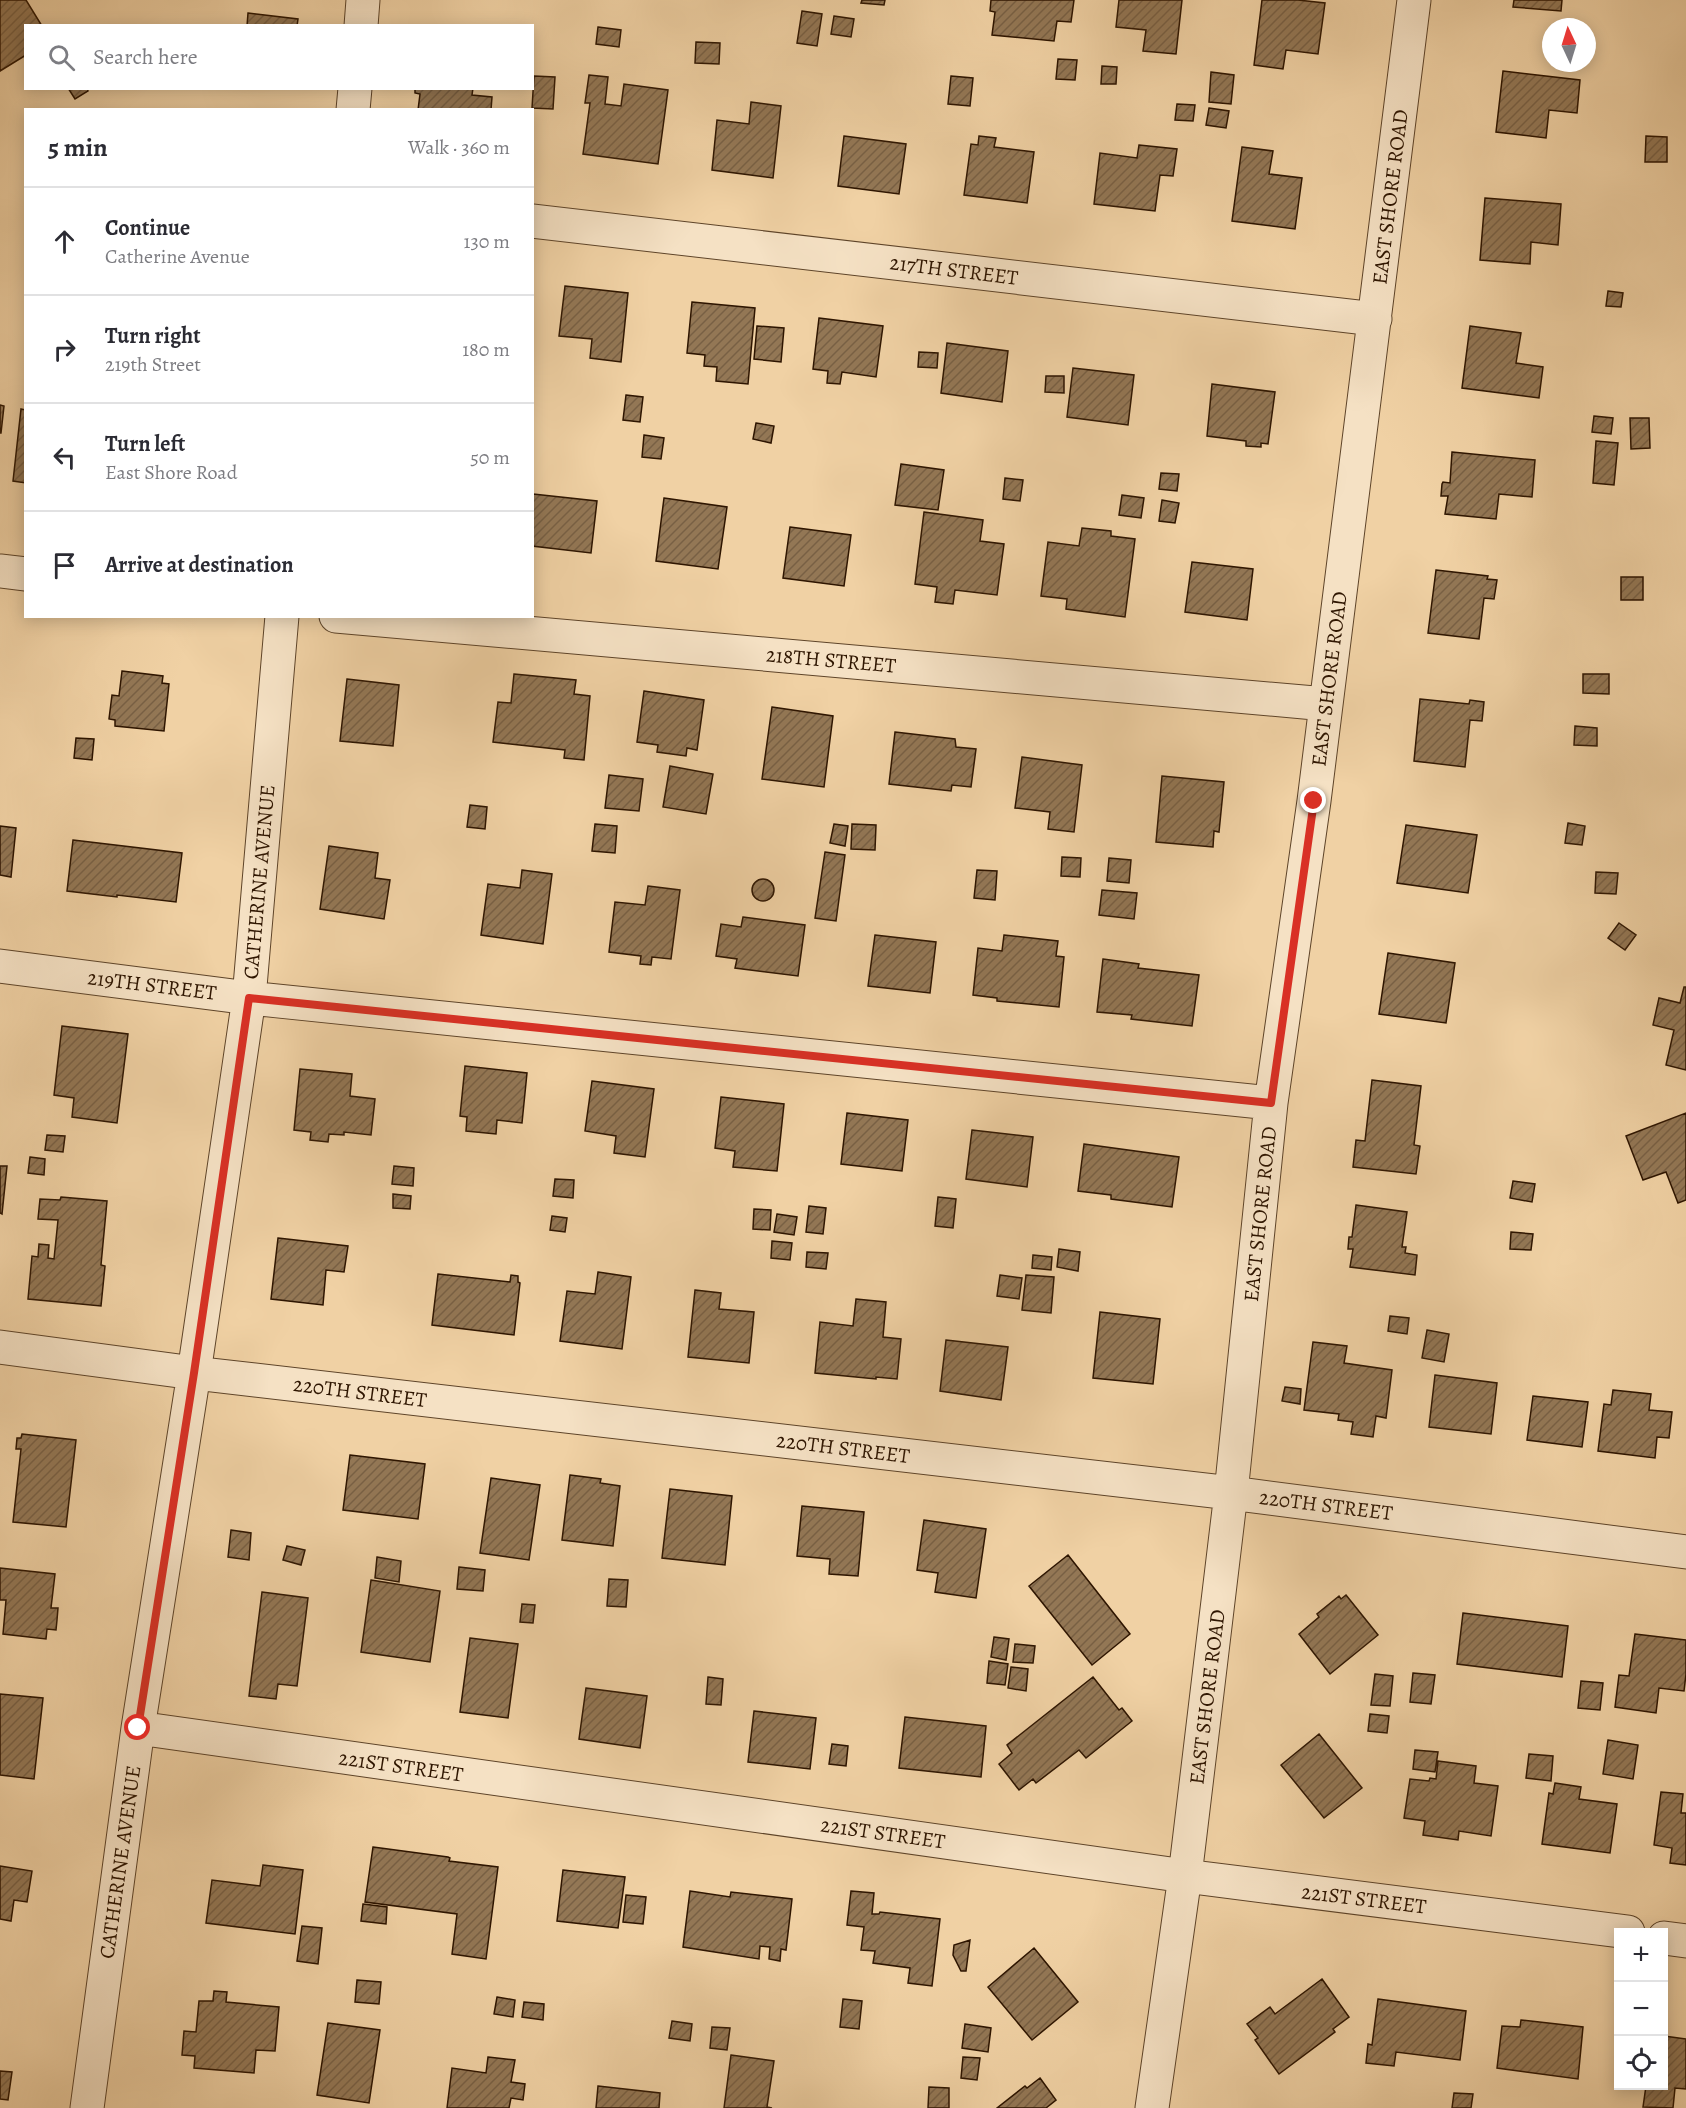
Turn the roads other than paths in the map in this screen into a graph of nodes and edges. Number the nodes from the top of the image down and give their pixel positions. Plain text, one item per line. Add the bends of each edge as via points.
1 (363, 0) edge
2 (1414, 0) edge
3 (361, 24) edge
4 (355, 90) edge
5 (353, 108) edge
6 (534, 221) edge
7 (1375, 320) junction
8 (0, 571) edge
9 (24, 574) edge
10 (282, 618) edge
11 (358, 618) edge
12 (1326, 704) junction
13 (0, 966) edge
14 (249, 998) junction
15 (1271, 1103) junction
16 (0, 1347) edge
17 (194, 1373) junction
18 (1232, 1493) junction
19 (1686, 1552) edge
20 (138, 1728) junction
21 (1185, 1876) junction
22 (1614, 1930) edge
23 (1668, 1939) edge
24 (1686, 1941) edge
25 (87, 2108) edge
26 (1152, 2108) edge

1 - 3 street
2 - 7 street, EAST SHORE ROAD
4 - 5 street
6 - 7 street, 217TH STREET
7 - 12 street, EAST SHORE ROAD
8 - 9 street
10 - 14 street, CATHERINE AVENUE
11 - 12 street, 218TH STREET
12 - 15 street, EAST SHORE ROAD
13 - 14 street, 219TH STREET
14 - 15 street, 219TH STREET
14 - 17 street, CATHERINE AVENUE
15 - 18 street, EAST SHORE ROAD
16 - 17 street, 220TH STREET
17 - 18 street, 220TH STREET
17 - 20 street, CATHERINE AVENUE
18 - 19 street, 220TH STREET
18 - 21 street, EAST SHORE ROAD
20 - 21 street, 221ST STREET
20 - 25 street, CATHERINE AVENUE
21 - 22 street, 221ST STREET
21 - 26 street, EAST SHORE ROAD
23 - 24 street

